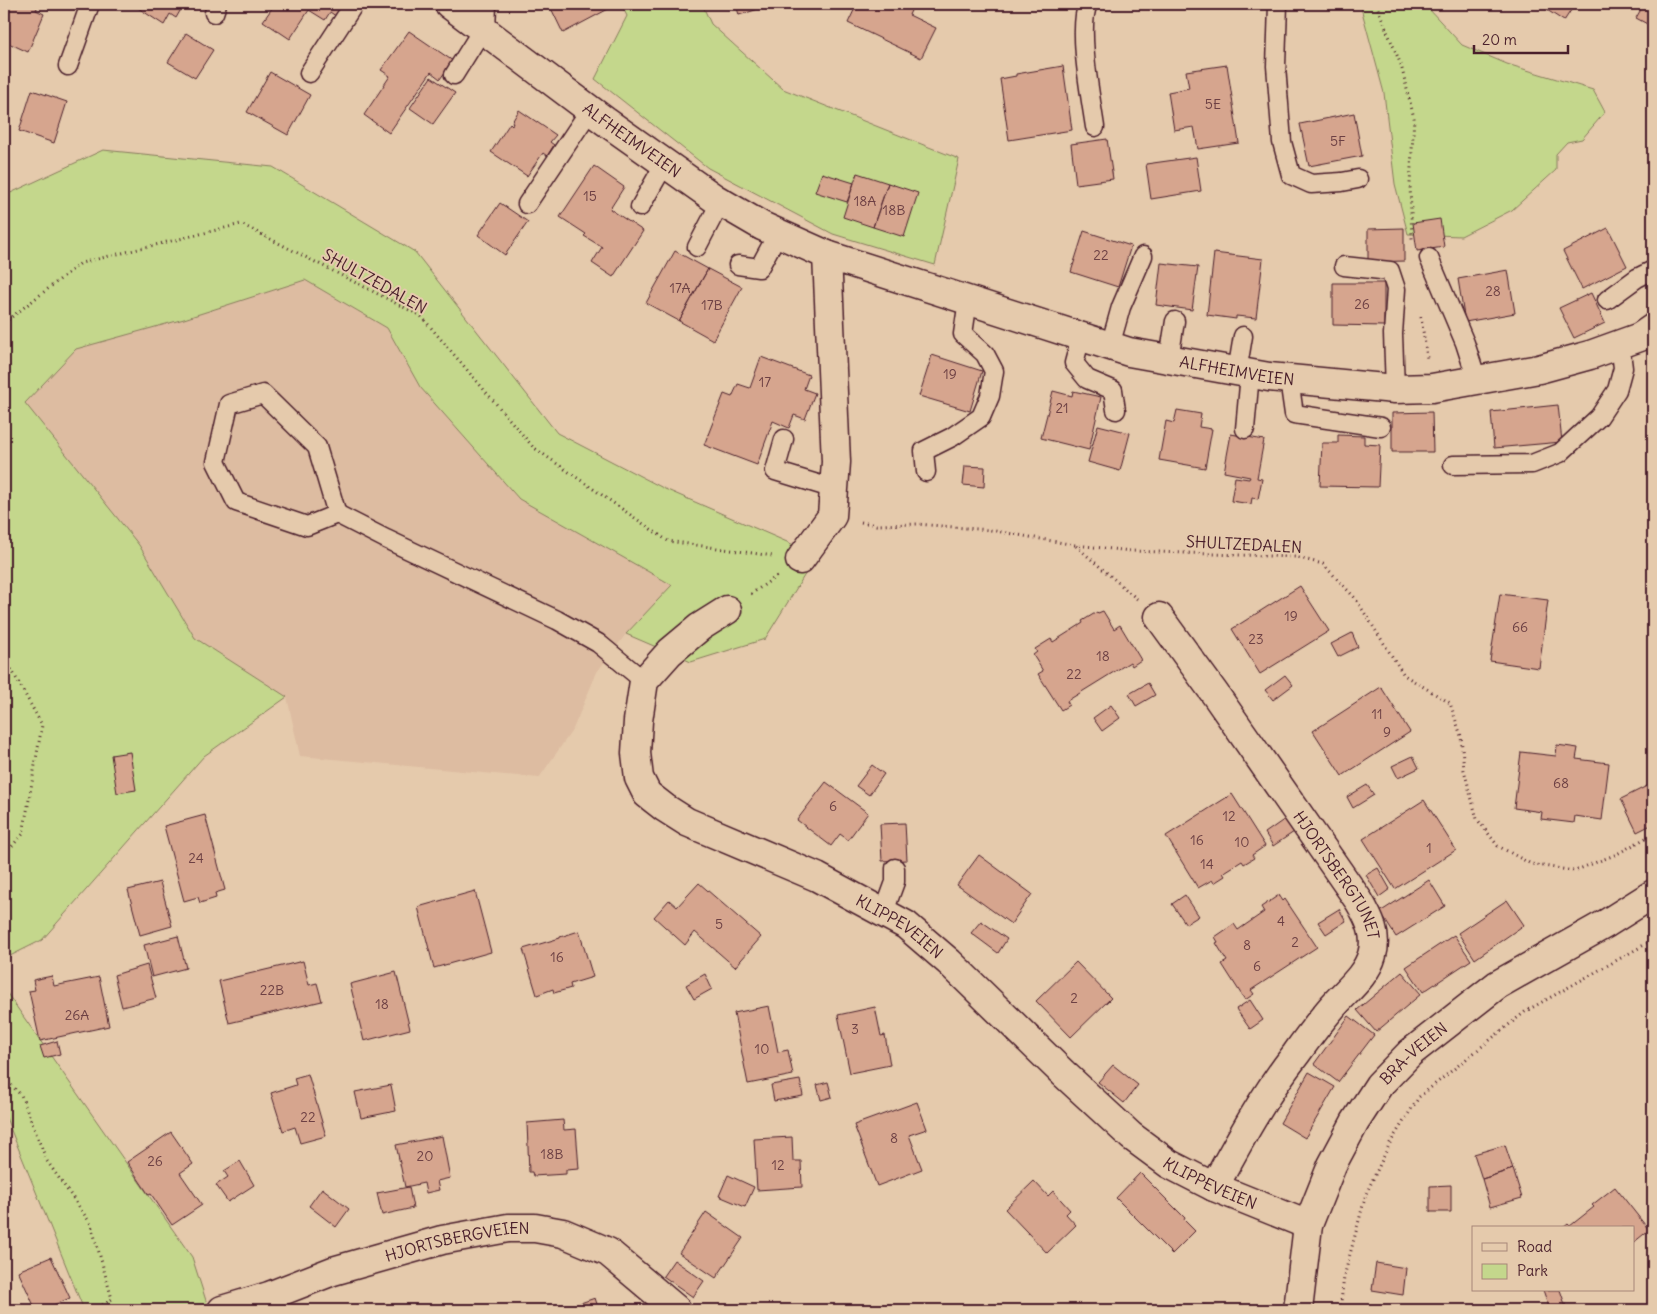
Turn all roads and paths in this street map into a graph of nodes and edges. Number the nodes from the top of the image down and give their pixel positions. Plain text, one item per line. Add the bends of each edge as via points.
1 (90, 4) edge
2 (354, 4) edge
3 (449, 4) edge
4 (487, 4) edge
5 (1088, 4) edge
6 (1278, 4) edge
7 (1376, 4) edge
8 (484, 32) junction
9 (68, 66) dead end
10 (309, 73) dead end
11 (454, 76) dead end
12 (590, 110) junction
13 (1095, 127) dead end
14 (665, 163) junction
15 (1358, 178) dead end
16 (721, 201) junction
17 (527, 204) dead end
18 (640, 207) dead end
19 (778, 233) junction
20 (1412, 242) dead end
21 (697, 247) dead end
22 (828, 255) junction
23 (1143, 256) dead end
24 (1429, 258) dead end
25 (738, 264) dead end
26 (1344, 266) dead end
27 (1653, 270) edge
28 (968, 300) junction
29 (1607, 300) dead end
30 (1421, 314) dead end
31 (1175, 321) dead end
32 (4, 323) edge
33 (1653, 328) edge
34 (1243, 336) dead end
35 (1080, 337) junction
36 (1620, 344) junction
37 (1110, 346) junction
38 (1169, 360) junction
39 (1244, 373) junction
40 (1289, 379) junction
41 (1477, 380) junction
42 (1432, 388) junction
43 (1395, 389) junction
44 (1116, 410) dead end
45 (1381, 427) dead end
46 (1245, 429) dead end
47 (784, 439) dead end
48 (1453, 465) dead end
49 (926, 472) dead end
50 (834, 489) junction
51 (337, 514) junction
52 (832, 516) junction
53 (1074, 545) junction
54 (800, 560) junction
55 (727, 610) joint
56 (1159, 617) joint
57 (4, 656) edge
58 (644, 681) junction
59 (1653, 834) edge
60 (4, 855) edge
61 (895, 868) dead end
62 (1653, 894) edge
63 (884, 912) junction
64 (1653, 940) edge
65 (4, 1078) edge
66 (1214, 1186) junction
67 (1308, 1225) junction
68 (95, 1310) edge
69 (222, 1310) edge
70 (676, 1310) edge
71 (1298, 1310) edge
72 (1340, 1310) edge

1 - 9 lane
2 - 10 lane
3 - 8 street, ALFHEIMVEIEN
4 - 8 lane
5 - 13 lane via 1084,44
6 - 15 lane via 1276,66 1282,142 1291,175 1311,184
7 - 20 path via 1401,65 1414,118 1410,184
8 - 11 lane
8 - 12 street, ALFHEIMVEIEN
12 - 14 street, ALFHEIMVEIEN
12 - 17 lane
14 - 16 street, ALFHEIMVEIEN
14 - 18 lane
16 - 19 street, ALFHEIMVEIEN
16 - 21 lane
19 - 22 street, ALFHEIMVEIEN
19 - 25 lane via 760,268
22 - 28 street, ALFHEIMVEIEN
22 - 50 street
23 - 37 lane via 1121,307
24 - 41 lane
26 - 43 lane via 1390,271 1396,289 1393,334
27 - 29 lane
28 - 35 street, ALFHEIMVEIEN
28 - 49 lane via 963,334 985,354 994,371 990,396 980,417 952,437 924,451
30 - 42 path
31 - 38 lane
32 - 54 path, SHULTZEDALEN via 82,263 241,224 421,316 533,447 668,541
33 - 36 street, ALFHEIMVEIEN
34 - 39 lane
35 - 37 street, ALFHEIMVEIEN
35 - 44 lane via 1074,363 1087,378 1113,390
36 - 41 street, ALFHEIMVEIEN via 1539,369
36 - 48 lane via 1623,368 1617,390 1599,417 1560,453 1532,464
37 - 38 street, ALFHEIMVEIEN
38 - 39 street, ALFHEIMVEIEN
39 - 40 street, ALFHEIMVEIEN
39 - 46 lane
40 - 43 street, ALFHEIMVEIEN
40 - 45 lane via 1294,414
41 - 42 street, ALFHEIMVEIEN
42 - 43 street, ALFHEIMVEIEN
47 - 50 lane via 775,471
50 - 52 street
51 - 51 lane via 318,447 263,394 229,404 216,462 236,502 307,526
51 - 58 lane via 556,620 598,643
52 - 53 path, SHULTZEDALEN via 876,525 917,524 990,530
52 - 54 street
53 - 56 path
53 - 59 path, SHULTZEDALEN via 1131,551 1294,557 1324,564 1355,598 1404,675 1450,704 1461,736 1464,770 1477,819 1498,846 1531,864 1574,871 1617,854
54 - 55 path
55 - 58 street via 670,652
56 - 66 street, HJORTSBERGTUNET via 1360,901 1370,920 1374,938 1372,955 1359,979 1294,1055 1246,1128
57 - 60 path via 42,725 23,834
58 - 63 street, KLIPPEVEIEN via 636,753 639,778 647,794 687,822 817,877
61 - 63 lane via 895,882
62 - 67 street, BRA-VEIEN via 1497,985 1410,1053 1379,1084 1355,1122 1332,1165
63 - 66 street, KLIPPEVEIEN via 906,925 949,962 1131,1136 1169,1164
64 - 72 path via 1526,1011 1419,1097 1390,1143 1366,1194 1344,1277
65 - 68 path via 21,1095 47,1161 90,1224 112,1299
66 - 67 street, KLIPPEVEIEN
67 - 71 street, BRA-VEIEN
69 - 70 street, HJORTSBERGVEIEN via 333,1271 442,1240 508,1228 563,1233 608,1252

